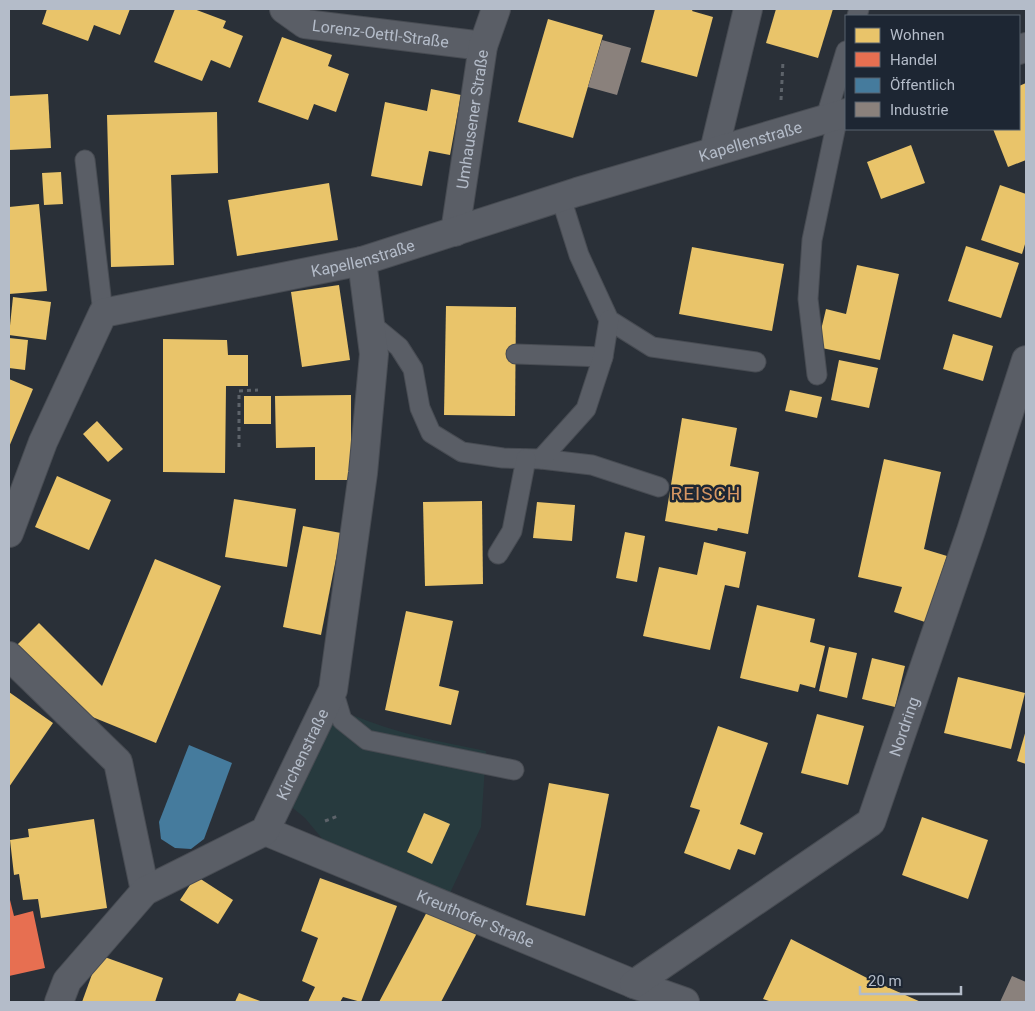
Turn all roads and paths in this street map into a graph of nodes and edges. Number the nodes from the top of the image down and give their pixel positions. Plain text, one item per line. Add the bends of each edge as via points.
1 (284, 9) edge
2 (496, 9) edge
3 (748, 9) edge
4 (483, 46) junction
5 (845, 58) edge
6 (836, 116) edge
7 (714, 151) junction
8 (85, 160) dead end
9 (561, 198) junction
10 (455, 232) junction
11 (362, 262) junction
12 (103, 313) junction
13 (609, 320) junction
14 (370, 323) junction
15 (516, 354) dead end
16 (603, 357) junction
17 (1026, 360) edge
18 (756, 362) dead end
19 (817, 374) dead end
20 (258, 390) dead end
21 (239, 447) dead end
22 (533, 459) junction
23 (659, 486) dead end
24 (9, 533) edge
25 (498, 554) dead end
26 (9, 656) edge
27 (333, 690) junction
28 (514, 770) dead end
29 (265, 831) junction
30 (145, 890) junction
31 (634, 984) junction
32 (58, 1002) edge
33 (686, 1002) edge

1 - 4 street, Lorenz-Oettl-Straße via 305,24
2 - 4 street, Umhausener Straße
3 - 7 street
4 - 10 street, Umhausener Straße
5 - 6 lane
6 - 7 street, Kapellenstraße
6 - 19 lane via 812,240 808,299
7 - 9 street, Kapellenstraße
8 - 12 lane
9 - 10 street, Kapellenstraße
9 - 13 lane via 579,255
10 - 11 street, Kapellenstraße
11 - 12 street, Kapellenstraße
11 - 14 street, Kirchenstraße
12 - 24 street via 43,442
13 - 16 lane
13 - 18 lane via 652,347
14 - 22 lane via 399,347 413,368 420,408 431,433 462,452
14 - 27 street, Kirchenstraße via 374,354 363,472
15 - 16 lane
16 - 22 lane via 586,409
17 - 31 street, Nordring via 971,531 870,822
20 - 21 path via 239,391
22 - 23 lane via 592,465
22 - 25 lane via 512,531
26 - 30 street via 118,762
27 - 28 lane via 342,720 367,740
27 - 29 street, Kirchenstraße
29 - 30 street
29 - 31 street, Kreuthofer Straße
30 - 32 street via 67,981
31 - 33 street, Kreuthofer Straße

